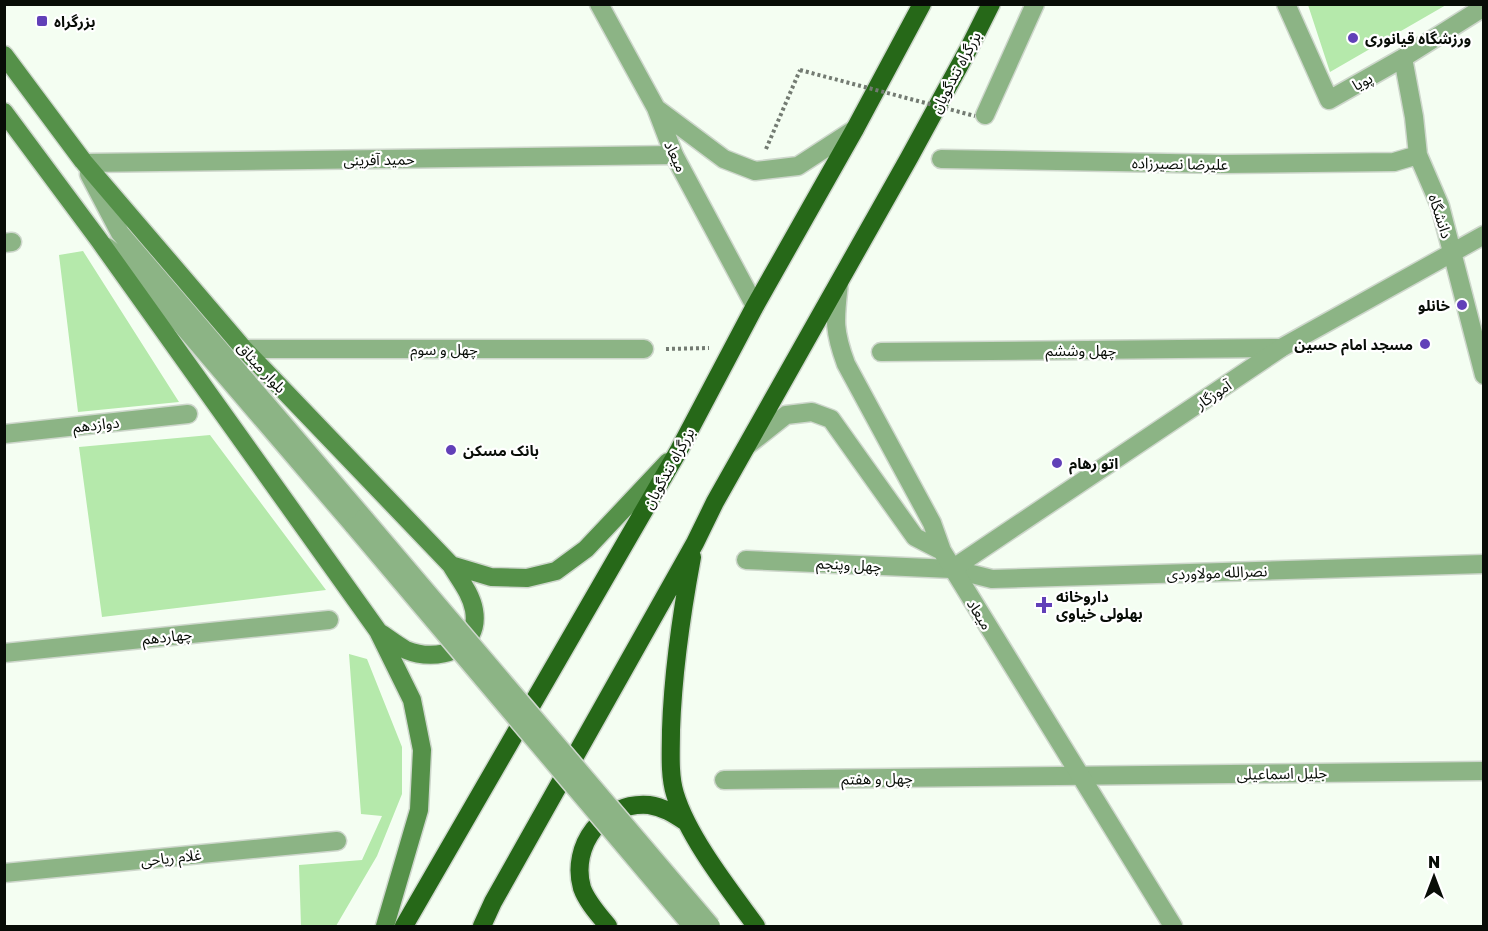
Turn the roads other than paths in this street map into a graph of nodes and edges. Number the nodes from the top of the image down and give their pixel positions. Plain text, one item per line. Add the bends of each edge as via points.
1 (599, 4) edge
2 (922, 4) edge
3 (991, 4) edge
4 (1035, 4) edge
5 (1286, 4) edge
6 (1484, 7) edge
7 (4, 55) edge
8 (1403, 58) junction
9 (656, 108) junction
10 (4, 112) edge
11 (980, 116) road end
12 (855, 129) junction
13 (674, 155) junction
14 (1418, 155) junction
15 (941, 159) dead end
16 (84, 162) junction
17 (1484, 235) edge
18 (99, 240) junction
19 (1452, 252) junction
20 (839, 283) junction
21 (755, 306) junction
22 (1281, 348) junction
23 (244, 349) junction
24 (644, 349) road end
25 (881, 352) dead end
26 (1484, 375) edge
27 (188, 414) dead end
28 (4, 434) edge
29 (748, 445) junction
30 (679, 450) junction
31 (695, 543) junction
32 (942, 551) junction
33 (746, 560) dead end
34 (1484, 564) edge
35 (451, 565) junction
36 (952, 569) junction
37 (329, 620) dead end
38 (378, 631) junction
39 (4, 653) edge
40 (1484, 771) edge
41 (1080, 776) junction
42 (724, 780) dead end
43 (686, 822) junction
44 (337, 841) dead end
45 (4, 873) edge
46 (386, 927) edge
47 (404, 927) edge
48 (483, 927) edge
49 (608, 927) edge
50 (692, 927) edge
51 (711, 927) edge
52 (756, 927) edge
53 (1173, 927) edge

1 - 9 street, میعاد
2 - 12 highway, بزرگراه تندگویان
3 - 20 highway, بزرگراه تندگویان
4 - 11 street
5 - 8 street, پویا via 1329,100
6 - 8 street, پویا
7 - 16 main road, بلوار میثاق
8 - 14 street, دانشگاه
9 - 12 street via 724,159 755,171 798,166
9 - 13 street, میعاد
10 - 18 main road
12 - 21 highway, بزرگراه تندگویان
13 - 16 street, حمید آفرینی
13 - 21 street, میعاد
14 - 15 street, علیرضا نصیرزاده via 1394,162 1223,164
14 - 19 street, دانشگاه via 1440,206
16 - 23 main road, بلوار میثاق
16 - 51 street, بلوار میثاق, bridge via 120,233
17 - 19 street, آموزگار
18 - 38 main road
18 - 50 street, bridge via 133,268
19 - 22 street, آموزگار
19 - 26 street, دانشگاه
20 - 29 highway, بزرگراه تندگویان
20 - 32 street, میعاد via 834,322 837,341 932,523
21 - 30 highway, بزرگراه تندگویان
22 - 25 street, چهل وششم
22 - 36 street, آموزگار
23 - 24 street, چهل و سوم
23 - 35 main road, بلوار میثاق
27 - 28 street, دوازدهم
29 - 31 highway, بزرگراه تندگویان
29 - 32 street via 786,415 812,412 831,420 915,537
30 - 35 main road via 586,549 556,571 527,578 491,577
30 - 47 highway, بزرگراه تندگویان
31 - 43 highway via 679,623 672,704 674,792
31 - 48 highway, بزرگراه تندگویان
32 - 36 street, میعاد
33 - 36 street, چهل وپنجم
34 - 36 street, نصرالله مولاوردی via 992,579
35 - 38 main road, بلوار میثاق via 474,609 475,624 466,642 451,652 431,655 407,650
36 - 41 street, میعاد
37 - 39 street, چهاردهم
38 - 46 main road via 412,700 422,750 418,810
40 - 41 street, جلیل اسماعیلی
41 - 42 street, چهل و هفتم
41 - 53 street, میعاد
43 - 49 highway via 669,810 648,805 627,807 608,815 592,829 582,848 579,869 583,890
43 - 52 highway
44 - 45 street, غلام ریاحی

